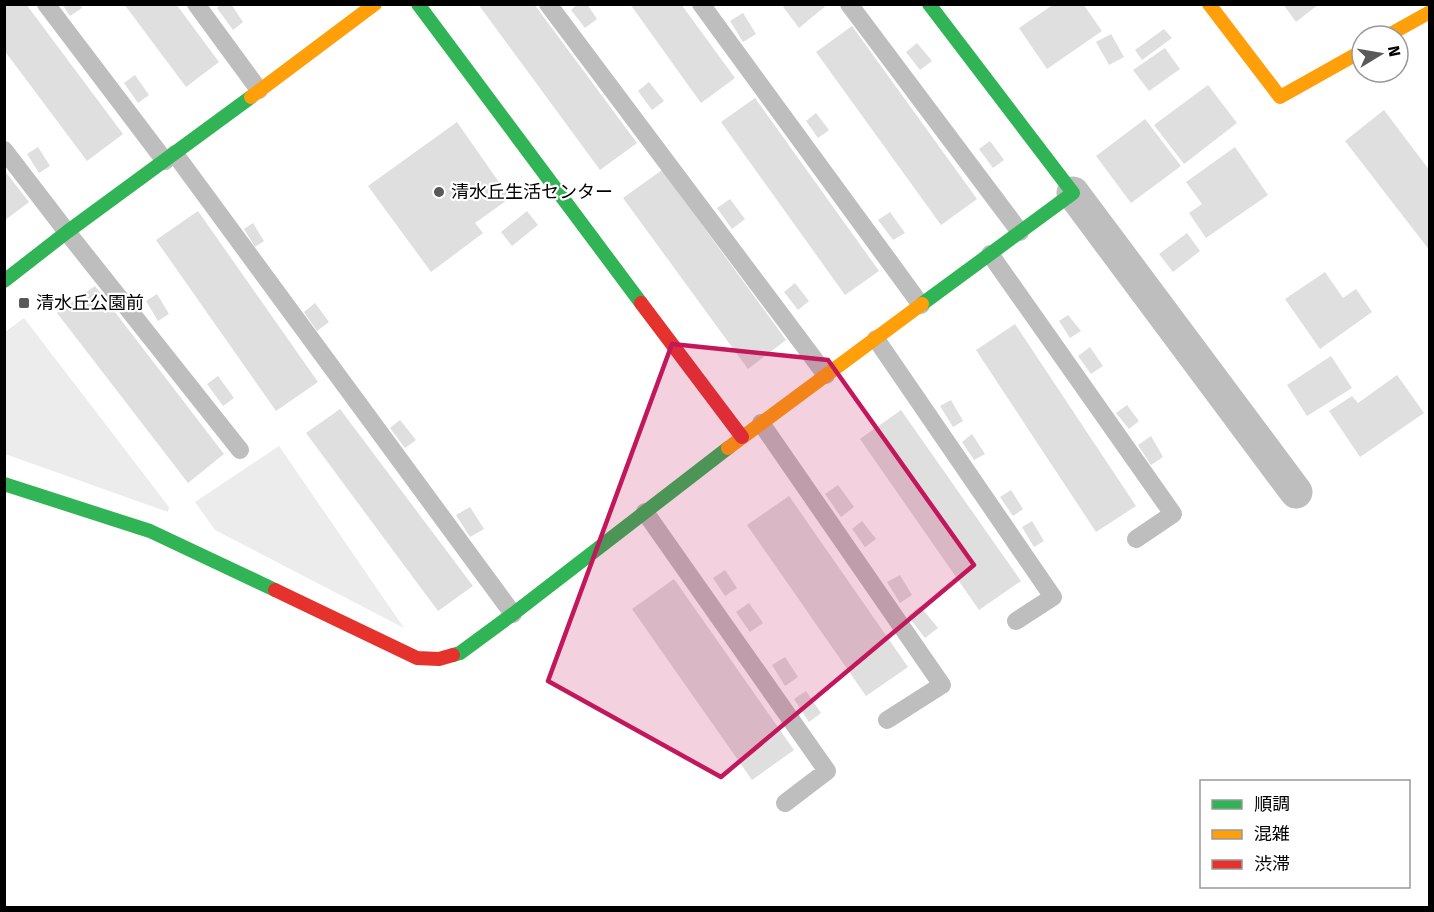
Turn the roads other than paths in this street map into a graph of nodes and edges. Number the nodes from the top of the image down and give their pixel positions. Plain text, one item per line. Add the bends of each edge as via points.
1 (46, 4) edge
2 (196, 4) edge
3 (375, 4) edge
4 (418, 4) edge
5 (548, 4) edge
6 (701, 4) edge
7 (849, 4) edge
8 (929, 4) edge
9 (1209, 4) edge
10 (353, 11) edge
11 (1430, 12) edge
12 (1408, 24) edge
13 (1350, 58) edge
14 (259, 90) junction
15 (4, 150) edge
16 (170, 158) junction
17 (1073, 193) junction
18 (67, 232) junction
19 (1020, 232) junction
20 (990, 254) junction
21 (4, 281) edge
22 (921, 305) junction
23 (876, 339) junction
24 (826, 375) junction
25 (761, 423) junction
26 (742, 437) junction
27 (240, 450) dead end
28 (4, 484) edge
29 (1296, 492) dead end
30 (645, 512) junction
31 (1136, 539) dead end
32 (513, 614) junction
33 (1016, 621) dead end
34 (887, 720) dead end
35 (785, 803) dead end

1 - 16 lane
2 - 14 lane
3 - 10 street
4 - 26 street
5 - 24 lane
6 - 22 lane
7 - 19 lane
8 - 17 street
9 - 13 street via 1280,98
10 - 14 street
11 - 12 street
14 - 16 street
15 - 18 lane
16 - 18 street
16 - 32 lane
17 - 19 street
17 - 29 street
18 - 21 street
18 - 27 lane
19 - 20 street
20 - 22 street
20 - 31 lane via 1173,514
22 - 23 street
23 - 24 street
23 - 33 lane via 1053,597
24 - 25 street
25 - 26 street
25 - 34 lane via 942,685
26 - 30 street
28 - 32 street via 150,531 417,658 439,659 460,653
30 - 32 street
30 - 35 lane via 827,771

